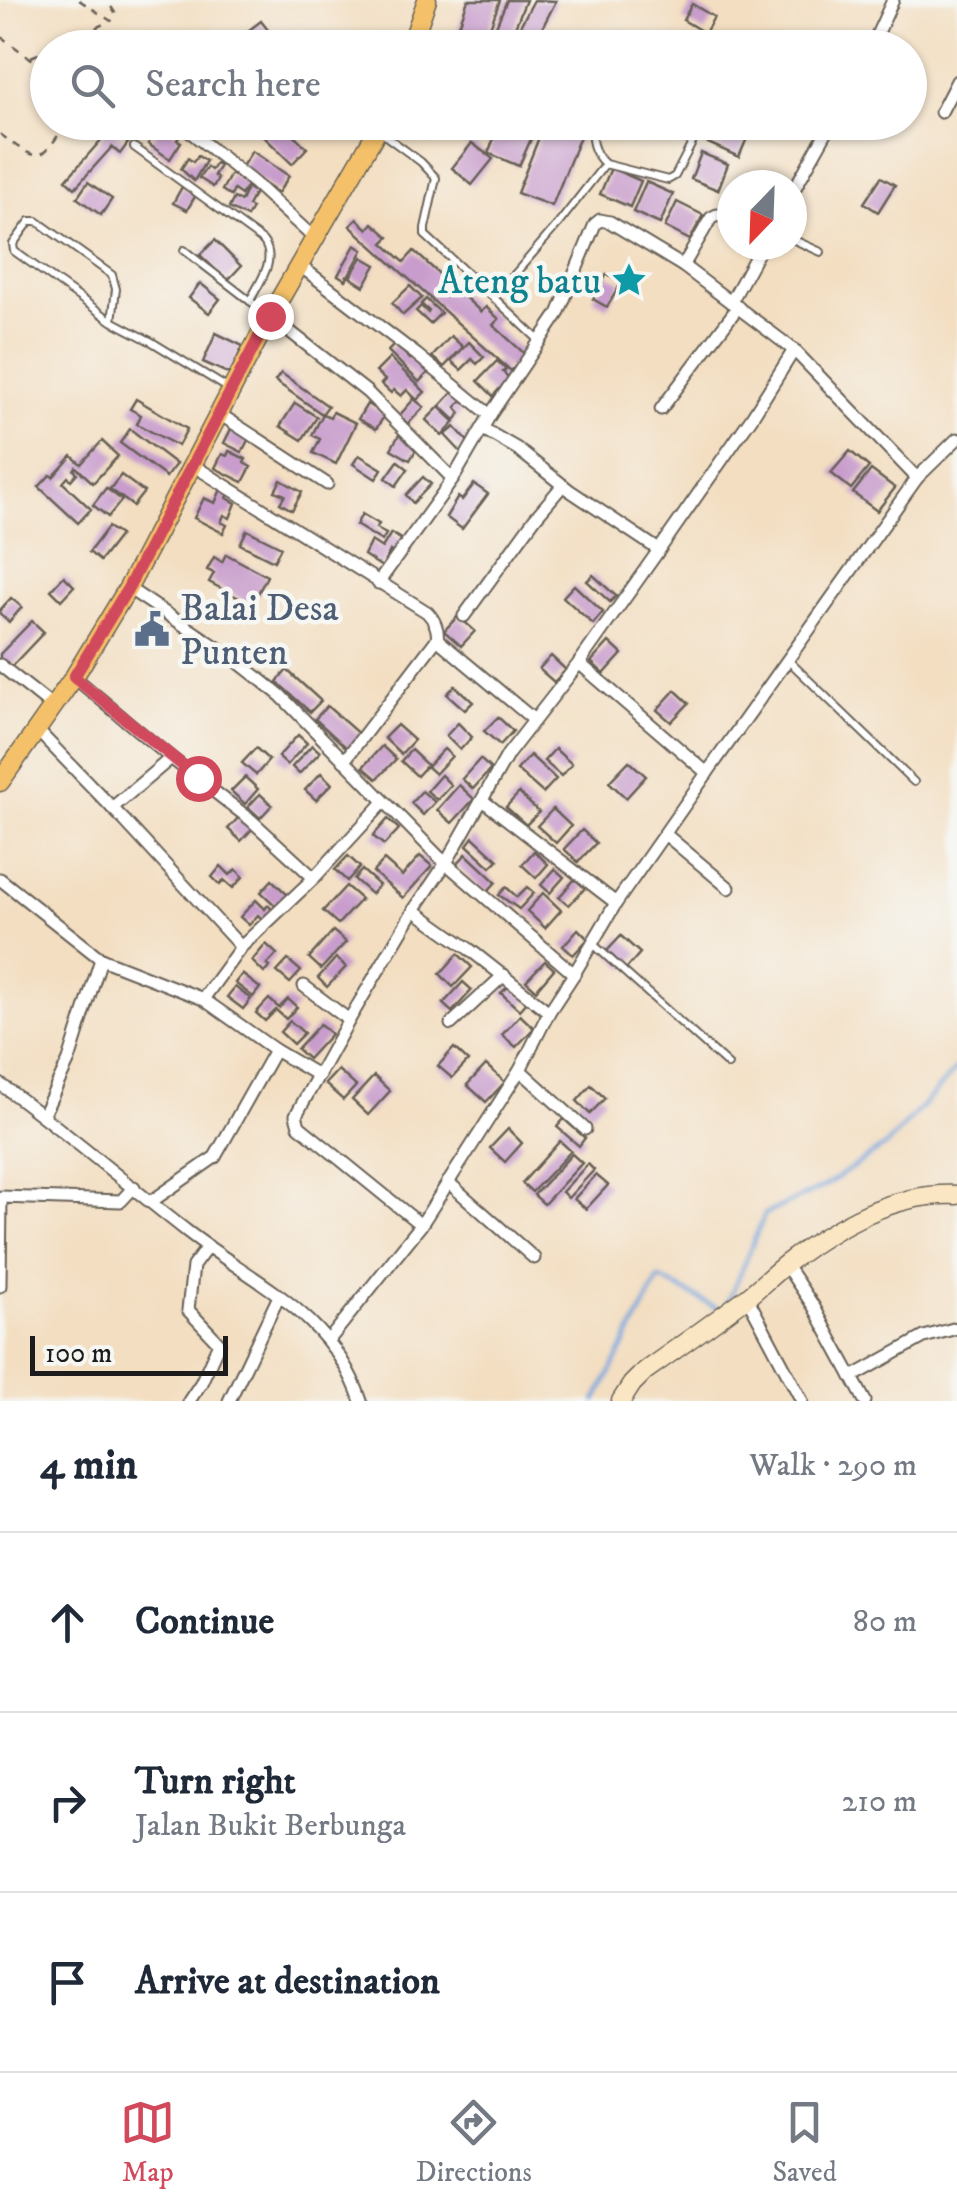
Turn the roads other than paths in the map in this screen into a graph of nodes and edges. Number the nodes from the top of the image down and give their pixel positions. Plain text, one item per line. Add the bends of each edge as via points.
1 (427, 0) edge
2 (893, 0) edge
3 (416, 30) edge
4 (879, 30) edge
5 (957, 81) edge
6 (942, 112) dead end
7 (200, 140) edge
8 (372, 140) edge
9 (396, 140) edge
10 (592, 140) edge
11 (694, 140) edge
12 (822, 140) edge
13 (134, 147) dead end
14 (604, 164) junction
15 (805, 170) edge
16 (717, 215) edge
17 (314, 238) junction
18 (807, 246) edge
19 (184, 250) dead end
20 (821, 252) dead end
21 (755, 260) edge
22 (299, 265) junction
23 (683, 266) junction
24 (494, 298) junction
25 (250, 301) junction
26 (735, 304) junction
27 (270, 316) junction
28 (112, 322) junction
29 (540, 342) junction
30 (794, 350) junction
31 (230, 390) junction
32 (661, 409) dead end
33 (218, 414) junction
34 (490, 415) junction
35 (483, 429) junction
36 (957, 439) edge
37 (191, 464) junction
38 (918, 478) junction
39 (453, 479) junction
40 (327, 484) dead end
41 (563, 485) junction
42 (659, 550) junction
43 (378, 582) junction
44 (128, 588) junction
45 (464, 616) dead end
46 (437, 640) junction
47 (788, 660) junction
48 (579, 663) junction
49 (0, 665) edge
50 (74, 677) junction
51 (52, 707) junction
52 (534, 720) junction
53 (38, 730) junction
54 (171, 758) junction
55 (344, 761) junction
56 (707, 773) junction
57 (0, 782) edge
58 (914, 782) dead end
59 (482, 800) junction
60 (384, 802) junction
61 (112, 808) junction
62 (665, 834) junction
63 (446, 863) junction
64 (0, 878) edge
65 (314, 878) junction
66 (729, 888) dead end
67 (616, 902) junction
68 (414, 910) junction
69 (592, 943) junction
70 (241, 947) junction
71 (101, 959) junction
72 (574, 974) junction
73 (504, 976) junction
74 (304, 986) dead end
75 (203, 999) junction
76 (549, 1012) junction
77 (349, 1020) junction
78 (451, 1024) dead end
79 (275, 1050) junction
80 (728, 1065) dead end
81 (520, 1070) junction
82 (318, 1076) junction
83 (0, 1084) edge
84 (43, 1115) junction
85 (585, 1129) dead end
86 (448, 1182) junction
87 (134, 1187) junction
88 (0, 1196) edge
89 (957, 1196) edge
90 (152, 1200) junction
91 (420, 1226) junction
92 (207, 1245) junction
93 (534, 1258) dead end
94 (785, 1264) junction
95 (0, 1286) edge
96 (279, 1296) junction
97 (747, 1297) junction
98 (957, 1328) edge
99 (329, 1340) junction
100 (852, 1377) junction
101 (358, 1400) edge
102 (189, 1401) edge
103 (229, 1401) edge
104 (621, 1401) edge
105 (802, 1401) edge
106 (864, 1401) edge

1 - 3 main road
2 - 4 street
5 - 6 street
7 - 17 street
8 - 17 main road
9 - 24 lane via 436,178 425,235
10 - 14 lane
11 - 14 lane via 668,180
12 - 15 street
13 - 25 lane via 270,250
14 - 24 lane
16 - 23 street
17 - 22 main road
18 - 20 lane
19 - 25 lane
21 - 26 street
22 - 27 main road
22 - 34 street
23 - 26 street
23 - 29 street via 598,221
24 - 29 lane
25 - 27 lane
26 - 30 street
26 - 32 street
27 - 31 main road
27 - 39 street via 367,392
28 - 28 lane via 13,250 30,221 112,276
28 - 31 lane
29 - 34 street
30 - 38 street
30 - 42 street
31 - 33 main road
33 - 37 main road
33 - 40 street
34 - 35 street
35 - 39 street
35 - 41 street
36 - 38 street
37 - 43 street
37 - 44 main road
38 - 47 street
39 - 43 street
41 - 42 street
41 - 45 street
42 - 48 street
43 - 46 street via 427,612
44 - 50 main road
44 - 55 street via 280,695
46 - 52 street
46 - 55 street
47 - 56 street
47 - 58 lane
48 - 52 street
48 - 56 street
49 - 51 street
50 - 51 main road
50 - 54 street
51 - 53 main road
52 - 59 street
53 - 57 main road
53 - 61 street
54 - 61 street
54 - 65 street
55 - 60 street
56 - 62 street
59 - 63 street
59 - 67 street
60 - 63 street
60 - 65 street
61 - 70 street
62 - 66 street
62 - 67 street
63 - 68 street
63 - 72 street
64 - 71 street
65 - 70 street
67 - 69 street
68 - 73 street
68 - 77 street
69 - 72 street
69 - 80 lane
70 - 75 street
71 - 75 street
71 - 84 street via 69,1060
72 - 76 street
73 - 76 street
73 - 78 street
74 - 77 street
75 - 79 street
76 - 81 street
77 - 82 street
79 - 82 street
79 - 90 street via 215,1157
81 - 85 street
81 - 86 street
82 - 91 street via 296,1116 298,1125
83 - 84 street
84 - 87 street
86 - 91 street
86 - 93 street
87 - 88 street via 121,1200
87 - 90 street
88 - 95 street
89 - 94 street via 888,1205
90 - 92 street
91 - 99 street
92 - 96 street
92 - 102 street via 194,1266 188,1310 219,1343
94 - 97 street
94 - 100 street
96 - 99 street
96 - 103 street
97 - 104 street via 645,1371
97 - 105 street
98 - 100 street via 924,1337
99 - 101 street
100 - 106 street

